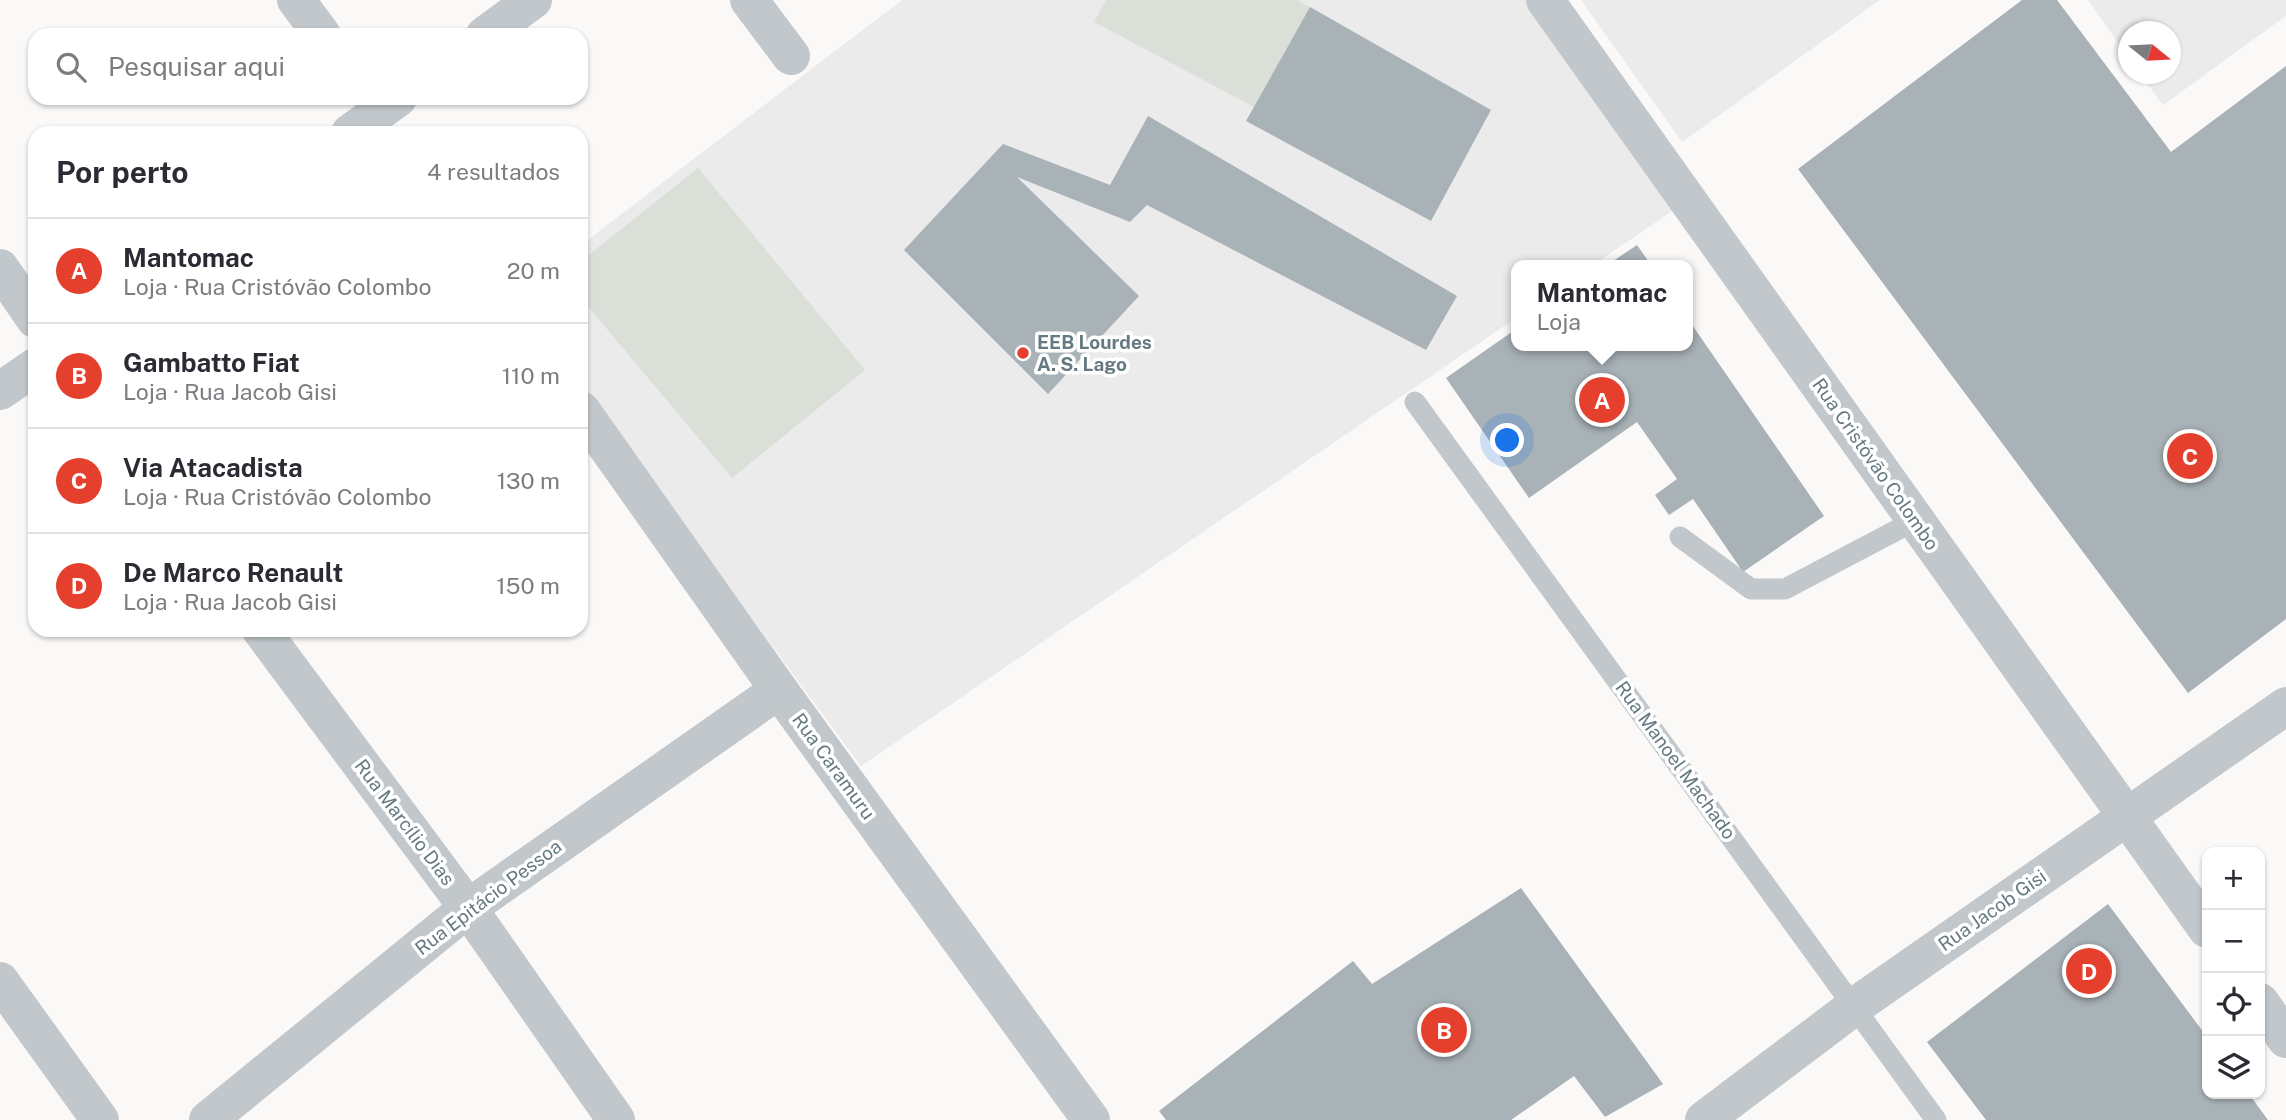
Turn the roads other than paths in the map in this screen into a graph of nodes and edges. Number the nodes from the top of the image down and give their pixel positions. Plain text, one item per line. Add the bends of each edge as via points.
1 (296, 0) edge
2 (533, 0) edge
3 (749, 0) edge
4 (1545, 0) edge
5 (316, 28) edge
6 (495, 28) edge
7 (791, 56) dead end
8 (0, 268) edge
9 (28, 309) edge
10 (28, 371) edge
11 (0, 391) edge
12 (1415, 402) dead end
13 (588, 420) edge
14 (1916, 520) junction
15 (1680, 537) dead end
16 (266, 637) edge
17 (779, 690) junction
18 (2286, 706) edge
19 (2127, 816) junction
20 (468, 908) junction
21 (2202, 922) edge
22 (0, 981) edge
23 (1855, 1006) junction
24 (2265, 1009) edge
25 (2286, 1039) edge
26 (100, 1120) edge
27 (208, 1120) edge
28 (616, 1120) edge
29 (1091, 1120) edge
30 (1704, 1120) edge
31 (1936, 1120) edge

1 - 5 street
2 - 6 street
3 - 7 street
4 - 14 street, Rua Cristóvão Colombo
8 - 9 street
10 - 11 street
12 - 23 lane, Rua Manoel Machado
13 - 17 street, Rua Caramuru
14 - 15 lane via 1784,589 1751,589
14 - 19 street, Rua Cristóvão Colombo
16 - 20 street, Rua Marcílio Dias
17 - 20 street, Rua Epitácio Pessoa
17 - 29 street, Rua Caramuru
18 - 19 street, Rua Jacob Gisi
19 - 21 street, Rua Cristóvão Colombo
19 - 23 street, Rua Jacob Gisi
20 - 27 street, Rua Epitácio Pessoa
20 - 28 street, Rua Marcílio Dias
22 - 26 street
23 - 30 street, Rua Jacob Gisi
23 - 31 lane, Rua Manoel Machado
24 - 25 street

